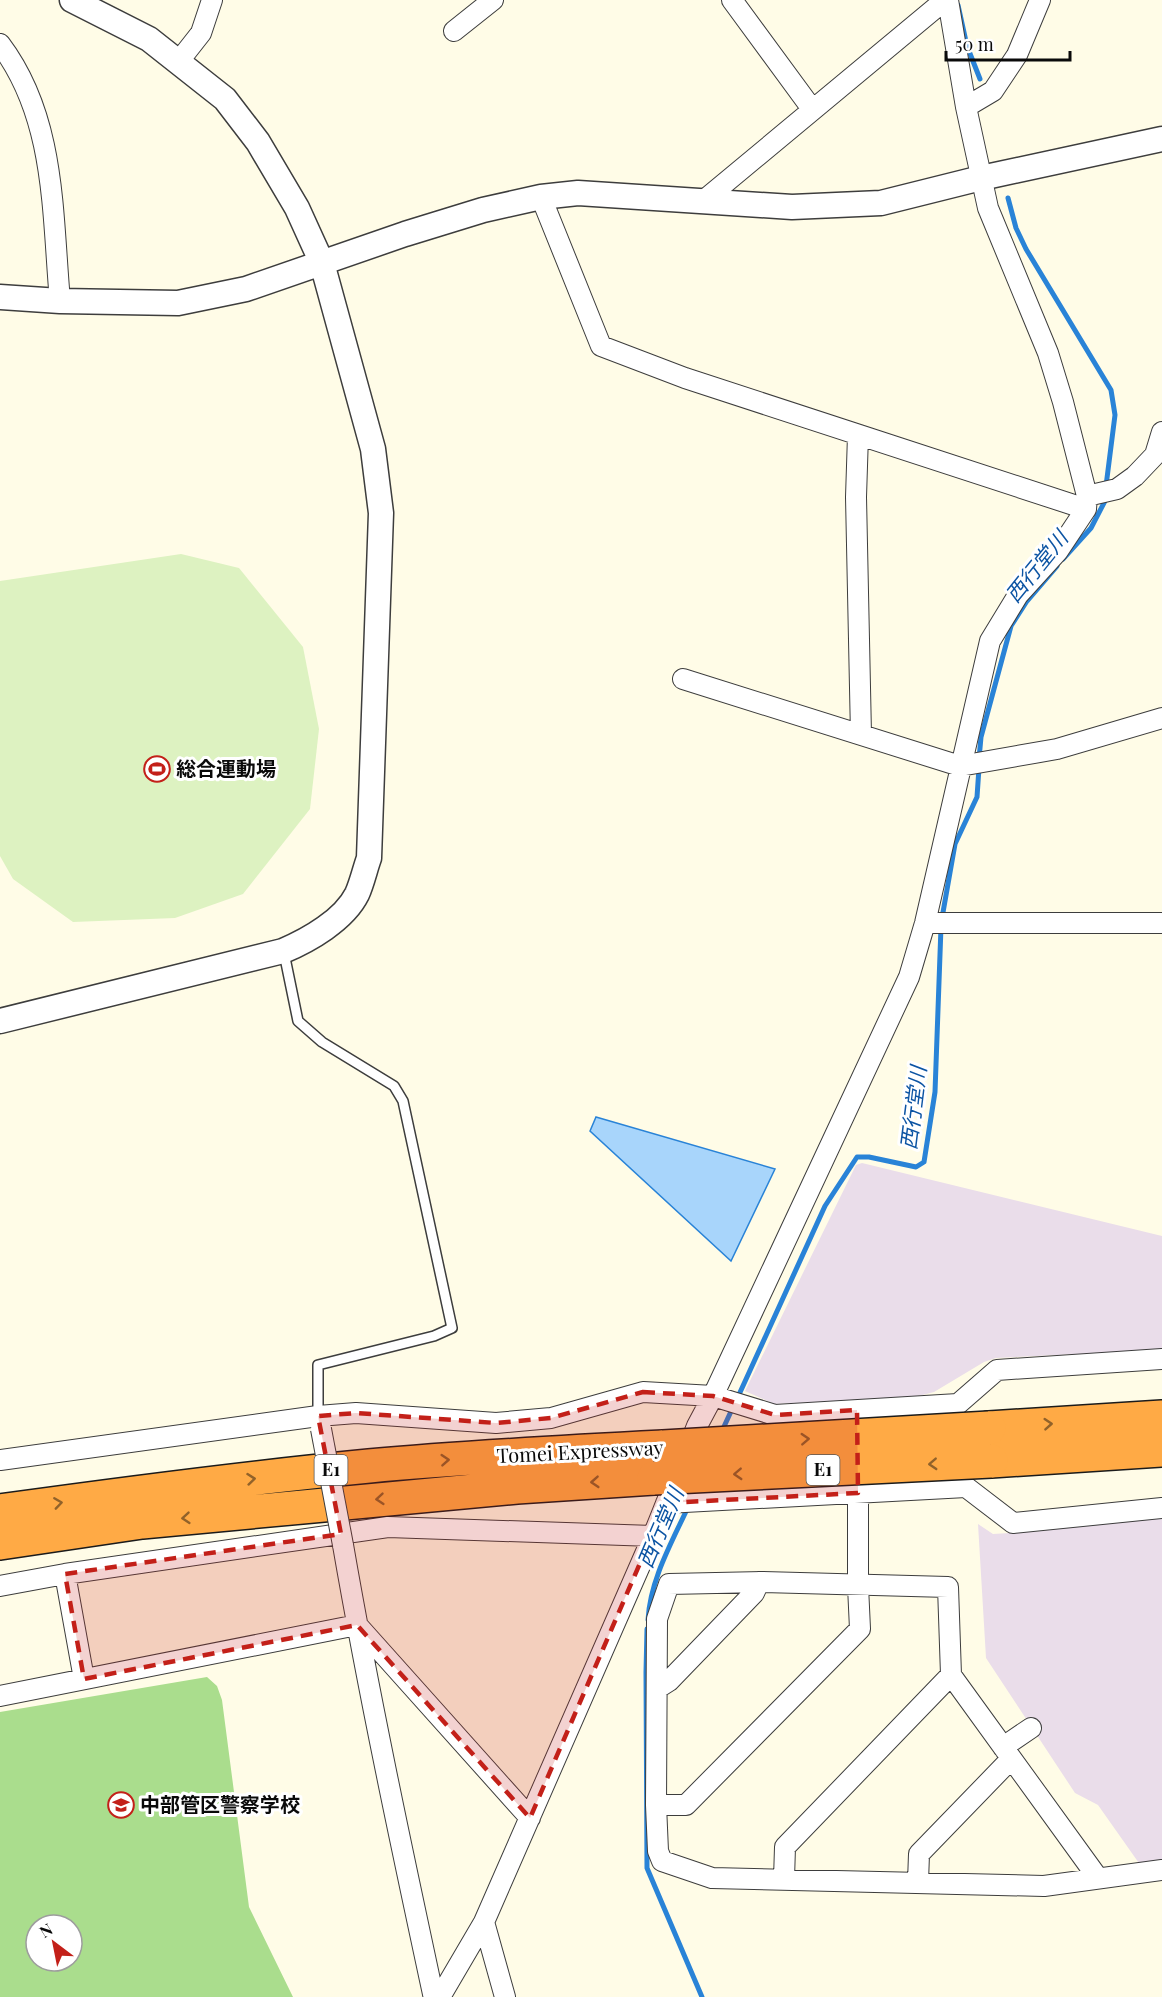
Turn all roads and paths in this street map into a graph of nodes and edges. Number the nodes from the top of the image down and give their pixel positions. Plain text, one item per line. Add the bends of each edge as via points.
1 (72, 0) edge
2 (212, 0) edge
3 (493, 0) edge
4 (732, 0) edge
5 (946, 0) edge
6 (1040, 0) edge
7 (454, 32) dead end
8 (0, 44) edge
9 (179, 61) junction
10 (979, 99) junction
11 (812, 109) junction
12 (1162, 139) edge
13 (981, 178) junction
14 (541, 197) junction
15 (702, 202) junction
16 (322, 262) junction
17 (0, 297) edge
18 (60, 301) junction
19 (1162, 432) edge
20 (858, 435) junction
21 (1159, 461) edge
22 (1087, 503) junction
23 (683, 679) dead end
24 (1162, 718) edge
25 (861, 735) junction
26 (973, 765) junction
27 (936, 922) junction
28 (1162, 922) edge
29 (283, 951) junction
30 (0, 1021) edge
31 (1162, 1359) edge
32 (727, 1400) junction
33 (857, 1410) junction
34 (1162, 1417) edge
35 (319, 1423) junction
36 (1162, 1450) edge
37 (0, 1460) edge
38 (858, 1493) junction
39 (674, 1496) junction
40 (1162, 1508) edge
41 (0, 1511) edge
42 (653, 1536) junction
43 (0, 1543) edge
44 (65, 1574) junction
45 (759, 1582) junction
46 (0, 1586) edge
47 (858, 1586) junction
48 (357, 1625) junction
49 (951, 1675) junction
50 (84, 1679) junction
51 (658, 1688) junction
52 (0, 1695) edge
53 (1031, 1728) dead end
54 (1007, 1753) junction
55 (656, 1805) junction
56 (530, 1818) junction
57 (1162, 1870) edge
58 (1098, 1878) junction
59 (784, 1879) junction
60 (918, 1882) junction
61 (484, 1922) junction
62 (436, 1997) edge
63 (441, 1997) edge
64 (505, 1997) edge

1 - 9 street via 149,39
2 - 9 street via 201,33
3 - 7 street
4 - 11 street
5 - 10 street
5 - 11 street
6 - 10 street via 1017,55
8 - 18 street via 33,102 46,147
9 - 16 street via 225,99 258,142 297,208
10 - 13 street
11 - 15 street
12 - 13 street
13 - 15 street via 881,203 792,207
13 - 22 street via 988,208 1048,353
14 - 15 street via 579,193
14 - 16 street via 472,213
14 - 20 street via 601,346 684,378
16 - 18 street via 246,289 178,303
16 - 29 street via 374,450 381,513 369,858 357,895 336,920
17 - 18 street
19 - 21 street
20 - 22 street
20 - 25 street
21 - 22 street via 1117,489
22 - 26 street via 1058,551 1018,595 990,641
23 - 25 street
24 - 26 street via 1058,749
25 - 26 street
26 - 27 street
27 - 28 street
27 - 32 street
29 - 30 street
29 - 35 lane via 298,1021 322,1042 394,1086 403,1101 452,1329 318,1365
31 - 33 street via 997,1370 958,1404
32 - 33 street via 775,1415
32 - 35 street via 643,1392 551,1418 496,1423 356,1413
32 - 39 street via 697,1426
33 - 38 street
41 -> 34 highway, Tomei Expressway / E1, bridge via 369,1466
35 - 37 street
35 - 48 street, bridge
36 -> 39 highway, Tomei Expressway / E1, bridge via 991,1461
38 - 39 street
38 - 40 street via 966,1487 1012,1523
38 - 47 street
39 - 42 street
39 -> 43 highway, Tomei Expressway / E1 via 506,1488 166,1520
42 - 44 street via 388,1527
42 - 56 street
44 - 46 street
44 - 50 street
45 - 47 street
45 - 51 street via 754,1593
45 - 51 street via 669,1584 657,1619
47 - 49 street via 948,1587
47 - 55 street via 860,1629 686,1805
48 - 50 street
48 - 56 street
48 - 62 street
49 - 54 street
49 - 59 street via 785,1847
50 - 52 street
51 - 55 street
53 - 54 street
54 - 58 street
54 - 60 street via 919,1854
55 - 59 street via 662,1861 712,1878
56 - 61 street
57 - 58 street
58 - 60 street via 1044,1886
59 - 60 street
61 - 63 street
61 - 64 street

